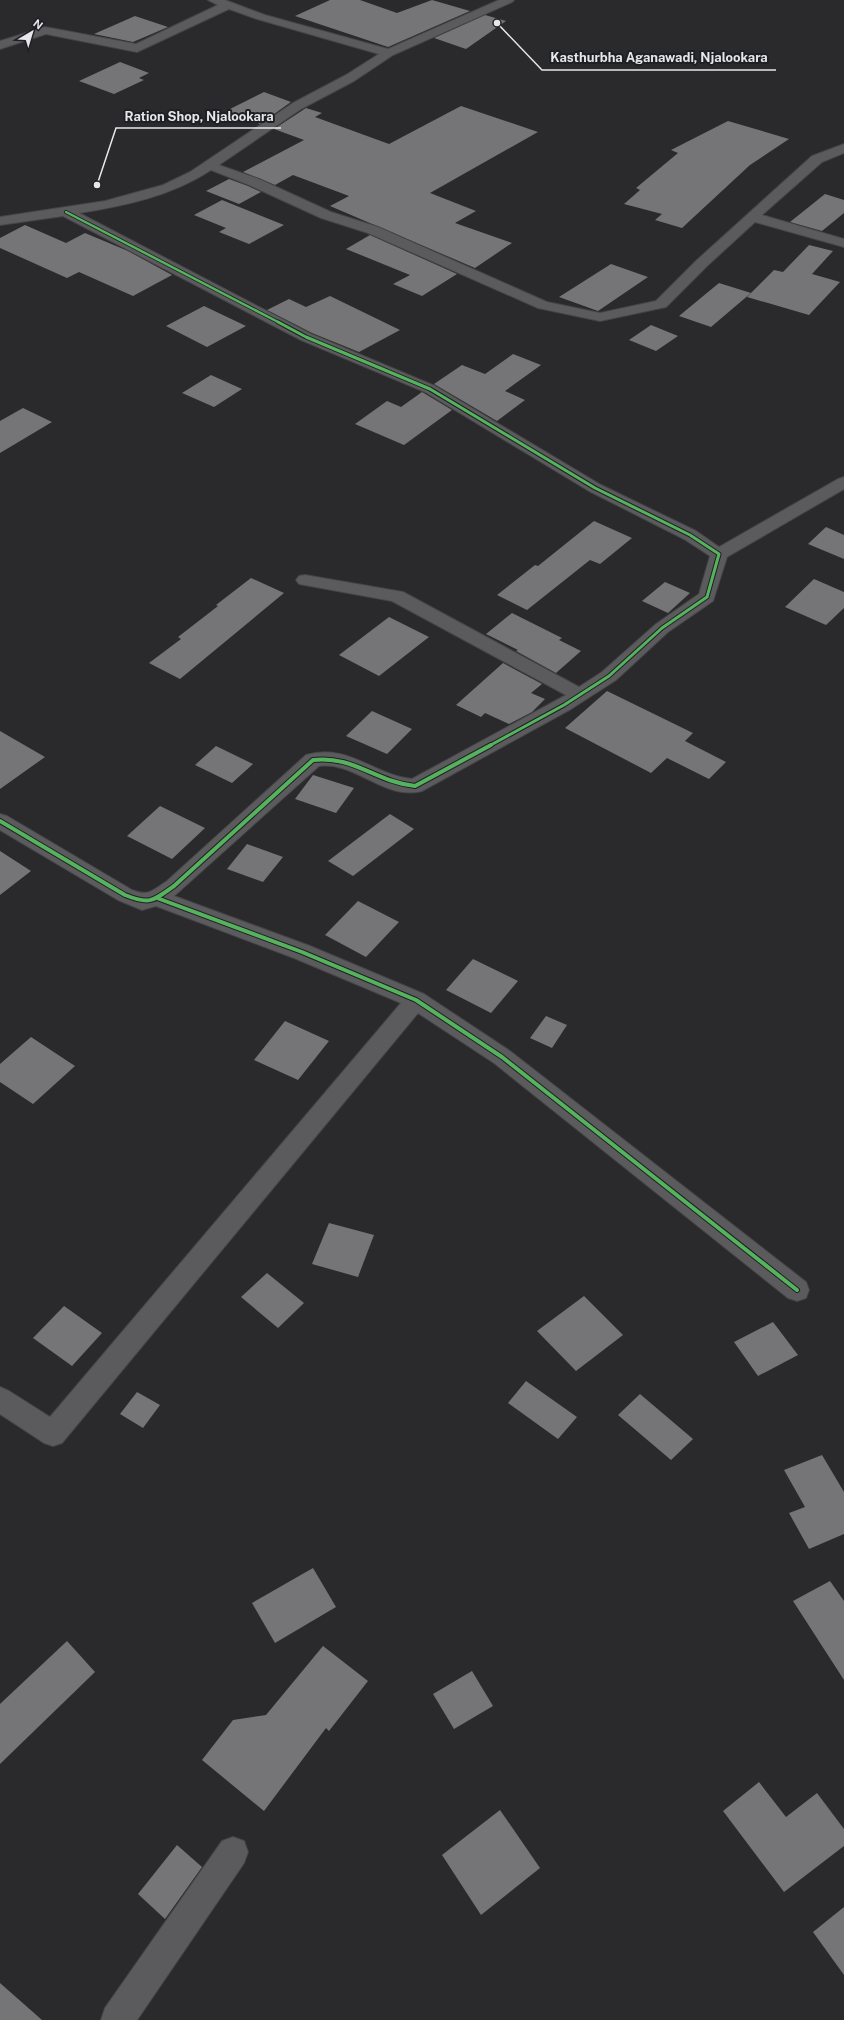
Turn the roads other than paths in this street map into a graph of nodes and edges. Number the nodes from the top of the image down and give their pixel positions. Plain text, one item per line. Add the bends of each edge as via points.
1 (214, 0) edge
2 (508, 0) edge
3 (226, 6) junction
4 (0, 45) edge
5 (389, 53) junction
6 (844, 148) edge
7 (211, 166) junction
8 (66, 212) junction
9 (753, 217) junction
10 (0, 221) edge
11 (844, 243) edge
12 (844, 482) edge
13 (718, 554) junction
14 (305, 580) dead end
15 (580, 694) junction
16 (0, 821) edge
17 (157, 898) junction
18 (416, 1000) junction
19 (797, 1290) dead end
20 (0, 1399) edge
21 (233, 1852) dead end
22 (117, 2020) edge

1 - 3 street
2 - 5 street
3 - 4 street via 137,48 45,30
3 - 5 street
5 - 7 street via 350,78 297,106
6 - 9 street via 817,159
7 - 8 street via 168,188 106,205
7 - 9 street via 254,182 311,209 373,230 543,305 600,317 661,304
8 - 10 street
8 - 13 street via 306,337 430,389 595,488 690,535
9 - 11 street
12 - 13 street
13 - 15 street via 706,597 662,628 609,676
14 - 15 street via 397,596
15 - 17 street via 415,786 391,783 339,758 313,760 174,886
16 - 17 street via 125,895 142,902
17 - 18 street via 302,952
18 - 19 street via 502,1058
18 - 20 street via 53,1434
21 - 22 street

